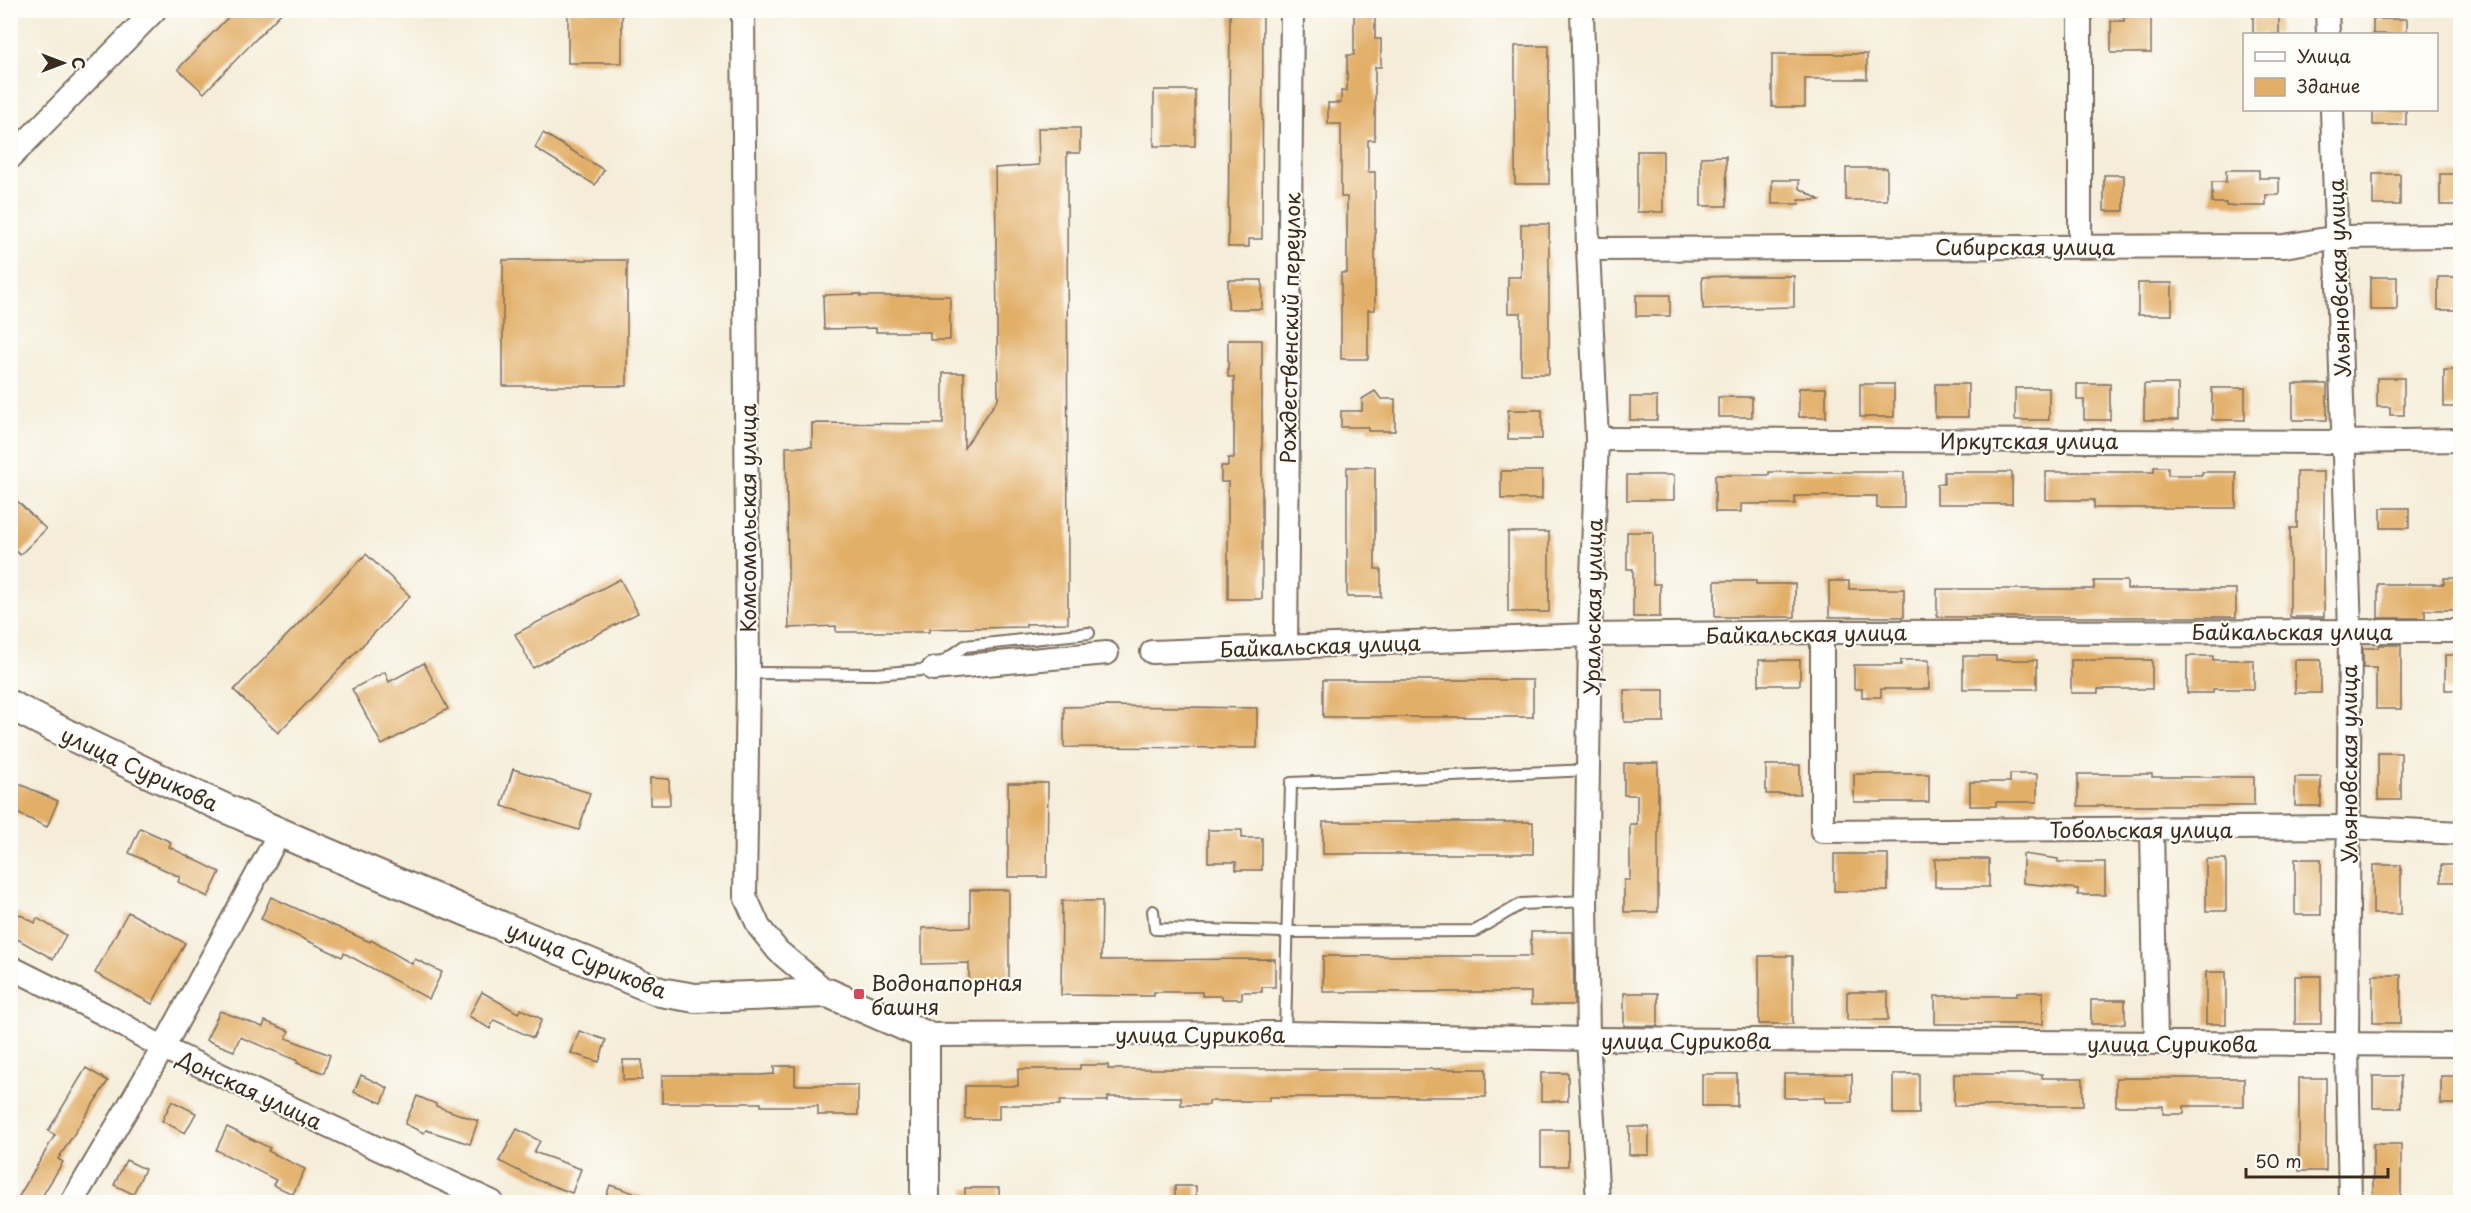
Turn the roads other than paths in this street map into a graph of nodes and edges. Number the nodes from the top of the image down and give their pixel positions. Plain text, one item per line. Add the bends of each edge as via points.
1 (155, 10) edge
2 (744, 10) edge
3 (1292, 10) edge
4 (1582, 10) edge
5 (2080, 10) edge
6 (2327, 10) edge
7 (2328, 33) edge
8 (2332, 111) edge
9 (10, 158) edge
10 (2460, 236) edge
11 (2338, 237) junction
12 (2080, 246) junction
13 (1588, 249) junction
14 (1597, 439) junction
15 (2460, 440) edge
16 (2343, 442) junction
17 (2349, 630) junction
18 (2460, 631) edge
19 (1822, 632) junction
20 (1089, 633) dead end
21 (1590, 635) junction
22 (1286, 646) junction
23 (1152, 652) dead end
24 (1107, 653) dead end
25 (933, 669) junction
26 (748, 673) junction
27 (10, 705) edge
28 (1589, 770) junction
29 (2348, 827) junction
30 (2152, 829) junction
31 (280, 832) junction
32 (2460, 833) edge
33 (1586, 901) junction
34 (1153, 911) dead end
35 (1287, 932) junction
36 (10, 967) edge
37 (828, 993) junction
38 (1285, 1033) junction
39 (925, 1035) junction
40 (1588, 1039) junction
41 (2156, 1043) junction
42 (2347, 1045) junction
43 (2460, 1045) edge
44 (163, 1048) junction
45 (468, 1198) edge
46 (72, 1203) edge
47 (492, 1203) edge
48 (925, 1203) edge
49 (1598, 1203) edge
50 (2350, 1203) edge

1 - 9 street
2 - 26 street, Комсомольская улица
3 - 22 street, Рождественский переулок
4 - 13 street, Уральская улица
5 - 12 street
6 - 7 street
8 - 11 street, Ульяновская улица
10 - 11 street, Сибирская улица
11 - 12 street, Сибирская улица via 2284,246
11 - 16 street, Ульяновская улица
12 - 13 street, Сибирская улица
13 - 14 street, Уральская улица
14 - 16 street, Иркутская улица
14 - 21 street, Уральская улица
15 - 16 street, Иркутская улица
16 - 17 street, Ульяновская улица
17 - 18 street, Байкальская улица
17 - 19 street, Байкальская улица
17 - 29 street, Ульяновская улица
19 - 21 street, Байкальская улица
19 - 30 street, Тобольская улица via 1822,831
20 - 25 lane via 965,646
21 - 22 street, Байкальская улица
21 - 28 street, Уральская улица
22 - 23 street, Байкальская улица
24 - 25 street
25 - 26 lane via 876,674
26 - 37 street, Комсомольская улица via 745,896 759,927 778,951
27 - 31 street, улица Сурикова via 73,738
28 - 33 street, Уральская улица
28 - 35 lane via 1292,783
29 - 30 street, Тобольская улица
29 - 32 street, Тобольская улица
29 - 42 street, Ульяновская улица
30 - 41 street
31 - 37 street, улица Сурикова via 660,992 695,998
31 - 44 street
33 - 35 lane via 1521,904 1475,931
33 - 40 street, Уральская улица
34 - 35 lane via 1155,929
35 - 38 lane
36 - 44 street, Донская улица
37 - 39 street, улица Сурикова
38 - 39 street, улица Сурикова
38 - 40 street, улица Сурикова
39 - 48 street
40 - 41 street, улица Сурикова
40 - 49 street, Уральская улица
41 - 42 street, улица Сурикова
42 - 43 street, улица Сурикова
42 - 50 street, Ульяновская улица
44 - 45 street, Донская улица
44 - 46 street
45 - 47 street, Донская улица

